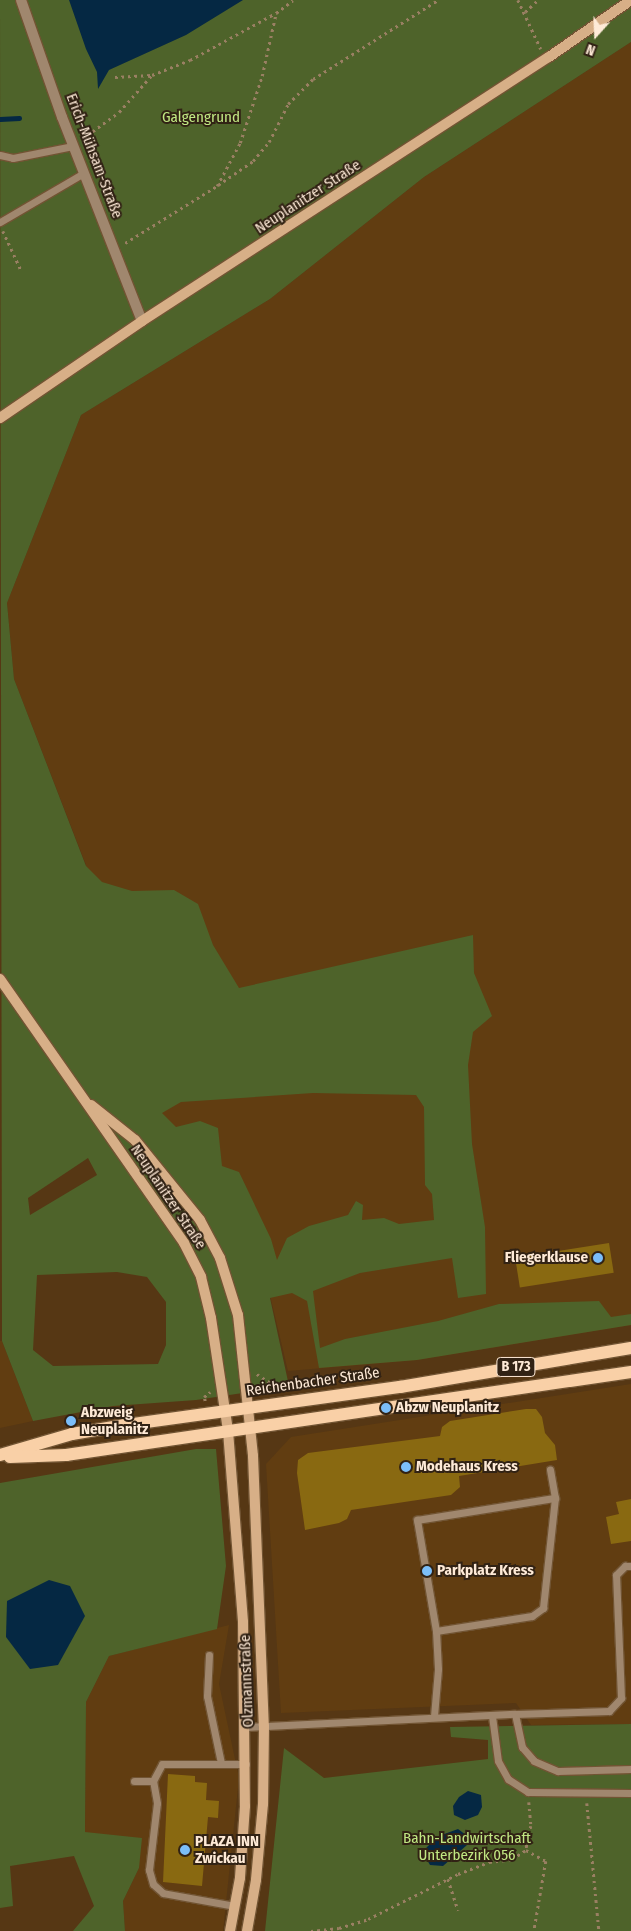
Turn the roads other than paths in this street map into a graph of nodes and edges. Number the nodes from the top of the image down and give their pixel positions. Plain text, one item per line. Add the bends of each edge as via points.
1 (20, 0) edge
2 (631, 0) edge
3 (73, 146) junction
4 (0, 155) edge
5 (84, 173) junction
6 (0, 224) edge
7 (142, 321) junction
8 (0, 418) edge
9 (0, 979) edge
10 (88, 1103) junction
11 (631, 1348) edge
12 (631, 1372) edge
13 (248, 1407) junction
14 (225, 1410) junction
15 (250, 1429) junction
16 (228, 1431) junction
17 (0, 1456) edge
18 (550, 1469) dead end
19 (555, 1498) junction
20 (631, 1566) edge
21 (436, 1631) junction
22 (209, 1655) dead end
23 (515, 1714) junction
24 (434, 1716) junction
25 (492, 1716) junction
26 (264, 1726) junction
27 (246, 1727) junction
28 (221, 1763) junction
29 (246, 1764) junction
30 (631, 1770) edge
31 (134, 1781) dead end
32 (153, 1781) junction
33 (631, 1793) edge
34 (235, 1906) junction
35 (230, 1931) edge
36 (247, 1931) edge

1 - 3 street, Erich-Mühsam-Straße
2 - 7 main road, Neuplanitzer Straße via 549,58
3 - 4 lane via 13,158
3 - 5 street, Erich-Mühsam-Straße
5 - 6 lane
5 - 7 street, Erich-Mühsam-Straße
7 - 8 main road, Neuplanitzer Straße
9 - 10 main road, Neuplanitzer Straße
10 - 13 main road, Neuplanitzer Straße via 135,1140 178,1189 206,1230 220,1258 238,1315
10 - 14 main road, Neuplanitzer Straße via 102,1128 184,1243 201,1277 212,1318
11 - 13 main road, Reichenbacher Straße / B 173 via 400,1387
12 - 15 main road, Reichenbacher Straße / B 173
13 - 14 main road, Reichenbacher Straße / B 173
13 - 15 main road, Neuplanitzer Straße
14 - 16 main road, Neuplanitzer Straße
14 - 17 main road, Reichenbacher Straße / B 173 via 72,1434
15 - 16 main road, Reichenbacher Straße / B 173
15 - 26 main road, Olzmannstraße
16 - 17 main road, Reichenbacher Straße / B 173 via 66,1455
16 - 27 main road, Olzmannstraße via 240,1552
18 - 19 lane
19 - 21 lane via 543,1608 532,1616
19 - 21 lane via 417,1520
20 - 23 lane via 625,1566 616,1575 621,1698 609,1711
21 - 24 lane via 438,1669
22 - 28 lane via 207,1696
23 - 25 lane
23 - 30 lane via 522,1747 534,1760 558,1770
24 - 25 lane
24 - 26 lane
25 - 33 lane via 498,1762 508,1779 528,1792
26 - 27 lane
26 - 36 main road, Olzmannstraße via 263,1804 256,1880
27 - 29 main road, Olzmannstraße
28 - 29 lane
28 - 32 lane via 162,1764
29 - 34 main road, Olzmannstraße via 240,1878
31 - 32 lane
32 - 34 lane via 157,1803 149,1870 153,1884 163,1893
34 - 35 main road, Olzmannstraße

